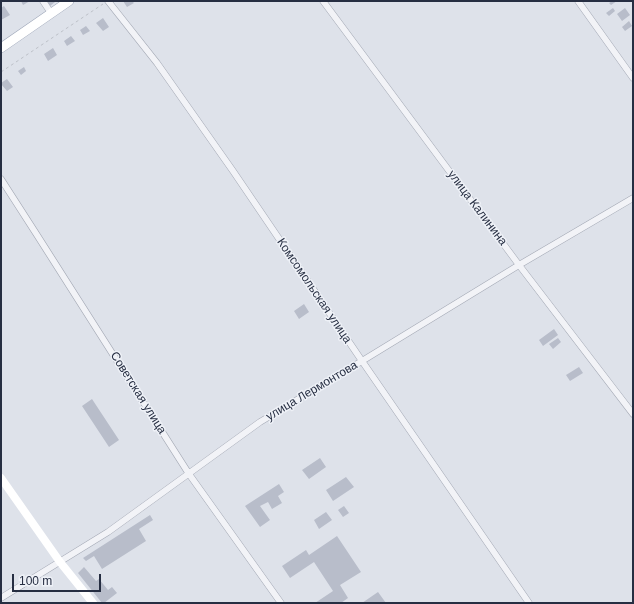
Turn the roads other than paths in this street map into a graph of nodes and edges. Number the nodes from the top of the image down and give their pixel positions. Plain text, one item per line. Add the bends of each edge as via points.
1 (43, 1) edge
2 (69, 1) edge
3 (108, 1) edge
4 (323, 1) edge
5 (578, 1) edge
6 (52, 13) junction
7 (1, 48) edge
8 (633, 78) edge
9 (1, 179) edge
10 (633, 198) edge
11 (519, 264) junction
12 (362, 362) junction
13 (633, 414) edge
14 (188, 474) junction
15 (1, 478) edge
16 (60, 562) junction
17 (1, 598) edge
18 (93, 603) edge
19 (281, 603) edge
20 (529, 603) edge

1 - 6 street
2 - 6 main road
3 - 12 street, Комсомольская улица via 157,63 224,158
4 - 11 street, улица Калинина
5 - 8 street
6 - 7 main road
9 - 14 street, Советская улица
10 - 11 street, улица Лермонтова
11 - 12 street, улица Лермонтова
11 - 13 street, улица Калинина
12 - 14 street, улица Лермонтова via 260,422
12 - 20 street, Комсомольская улица
14 - 16 street, улица Лермонтова via 108,532
14 - 19 street, Советская улица
15 - 16 main road
16 - 17 street, улица Лермонтова
16 - 18 main road

